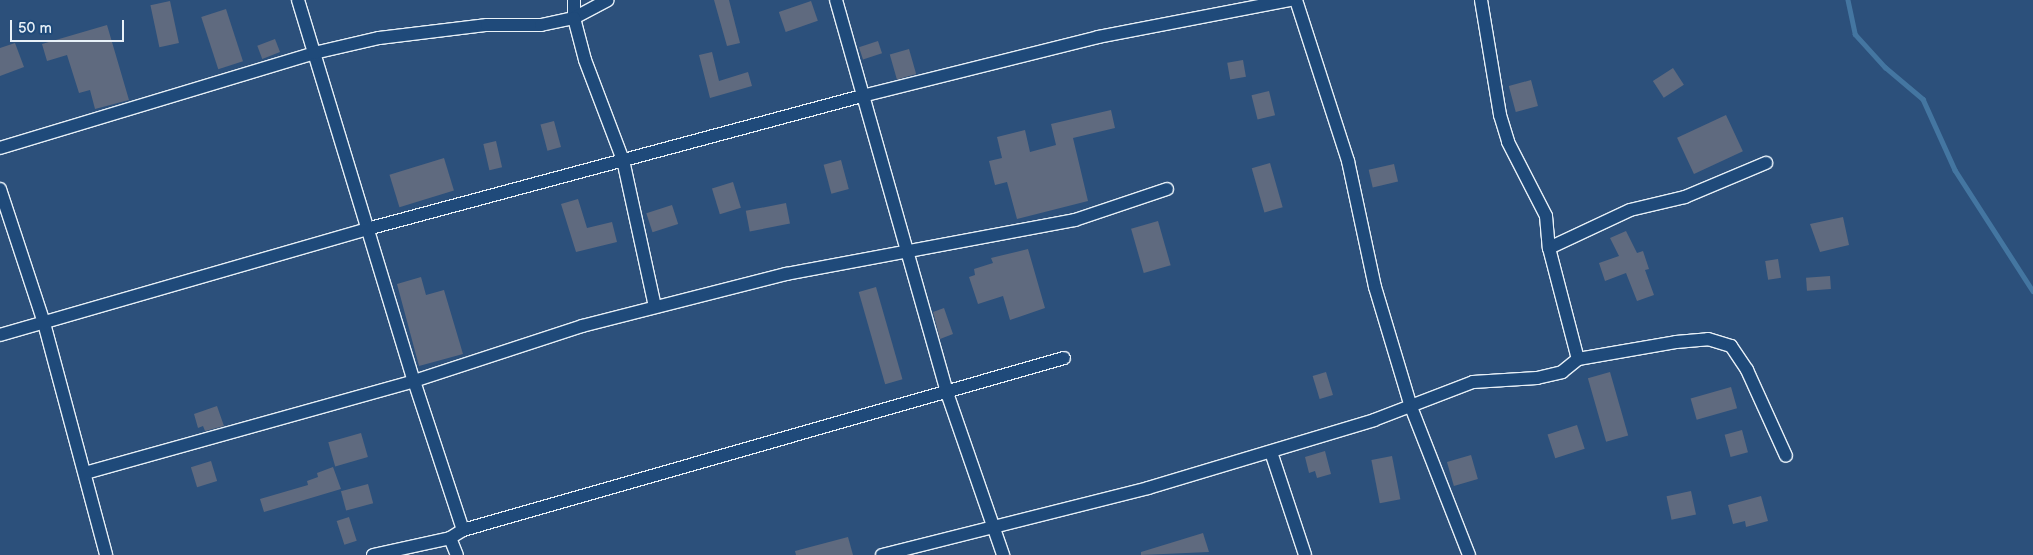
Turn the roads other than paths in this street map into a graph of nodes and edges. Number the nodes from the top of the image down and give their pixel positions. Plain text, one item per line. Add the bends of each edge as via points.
1 (298, 0) edge
2 (574, 0) edge
3 (608, 0) edge
4 (836, 0) edge
5 (1291, 0) edge
6 (1296, 0) edge
7 (1481, 0) edge
8 (574, 18) junction
9 (314, 53) junction
10 (862, 96) junction
11 (0, 148) edge
12 (623, 160) junction
13 (1766, 163) dead end
14 (0, 189) edge
15 (1167, 189) dead end
16 (366, 229) junction
17 (1549, 248) junction
18 (904, 249) junction
19 (655, 308) junction
20 (44, 323) junction
21 (0, 335) edge
22 (1064, 358) dead end
23 (1578, 359) junction
24 (414, 381) junction
25 (946, 390) junction
26 (1411, 407) junction
27 (1271, 452) junction
28 (1786, 456) dead end
29 (85, 473) junction
30 (993, 526) junction
31 (463, 530) junction
32 (450, 538) junction
33 (106, 555) edge
34 (373, 555) edge
35 (457, 555) edge
36 (882, 555) edge
37 (1003, 555) edge
38 (1306, 555) edge
39 (1469, 555) edge

1 - 9 street
2 - 8 street
3 - 8 street
4 - 10 street
5 - 10 street via 1098,37
6 - 26 street via 1348,161 1375,287
7 - 17 street via 1500,115 1508,142 1546,216
8 - 9 street via 541,25 487,25 379,38
8 - 12 street via 585,60
9 - 11 street
9 - 16 street
10 - 12 street
10 - 18 street
12 - 16 street
12 - 19 street
13 - 17 street via 1685,197 1630,210
14 - 20 street
15 - 18 street via 1075,220
16 - 20 street
16 - 24 street
17 - 23 street
18 - 19 street
18 - 25 street
19 - 24 street via 582,326
20 - 21 street
20 - 29 street
22 - 25 street
23 - 26 street via 1562,372 1537,378 1473,382
23 - 28 street via 1700,340 1732,346 1748,370
24 - 29 street
24 - 31 street
25 - 30 street
25 - 31 street
26 - 27 street
26 - 39 street
27 - 30 street via 1148,488
27 - 38 street
29 - 33 street
30 - 36 street
30 - 37 street
31 - 32 street
32 - 34 street
32 - 35 street

